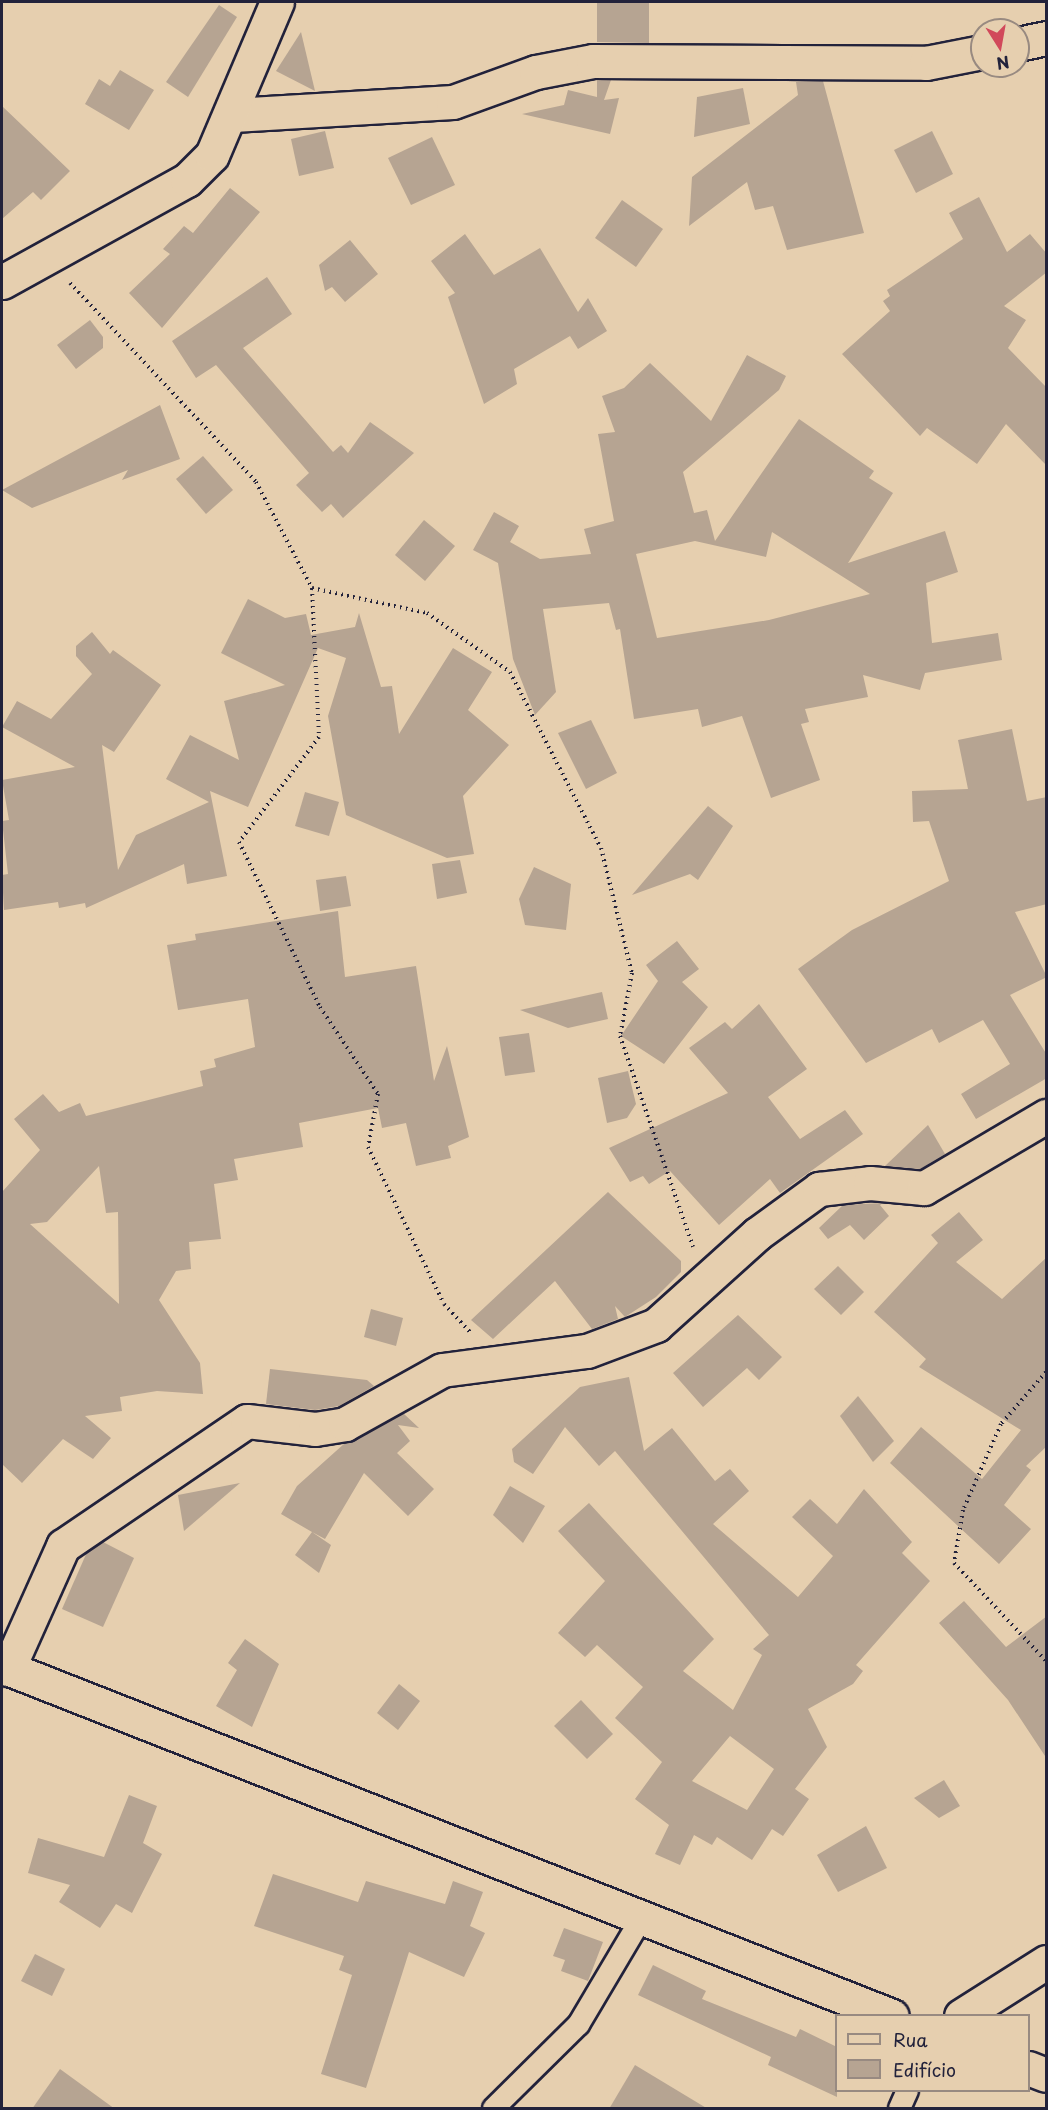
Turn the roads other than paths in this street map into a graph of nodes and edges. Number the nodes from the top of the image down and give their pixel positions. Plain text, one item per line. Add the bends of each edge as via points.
1 (277, 2) edge
2 (1047, 38) edge
3 (1030, 42) edge
4 (970, 54) edge
5 (233, 115) junction
6 (2, 282) edge
7 (1047, 1116) edge
8 (5, 1667) edge
9 (641, 1918) junction
10 (1047, 1962) edge
11 (887, 2014) edge
12 (964, 2014) edge
13 (1030, 2068) edge
14 (1047, 2075) edge
15 (907, 2092) edge
16 (493, 2109) edge
17 (899, 2109) edge

1 - 5 street
2 - 3 street
4 - 5 street via 926,63 593,61 536,72 453,102
5 - 6 street via 212,155 187,180
7 - 8 street via 924,1188 870,1183 819,1189 757,1234 656,1325 587,1352 497,1360 442,1370 345,1424 315,1430 247,1421 63,1546
8 - 9 street
9 - 11 street
9 - 16 lane via 578,2024
10 - 12 street
13 - 14 street
15 - 17 lane

